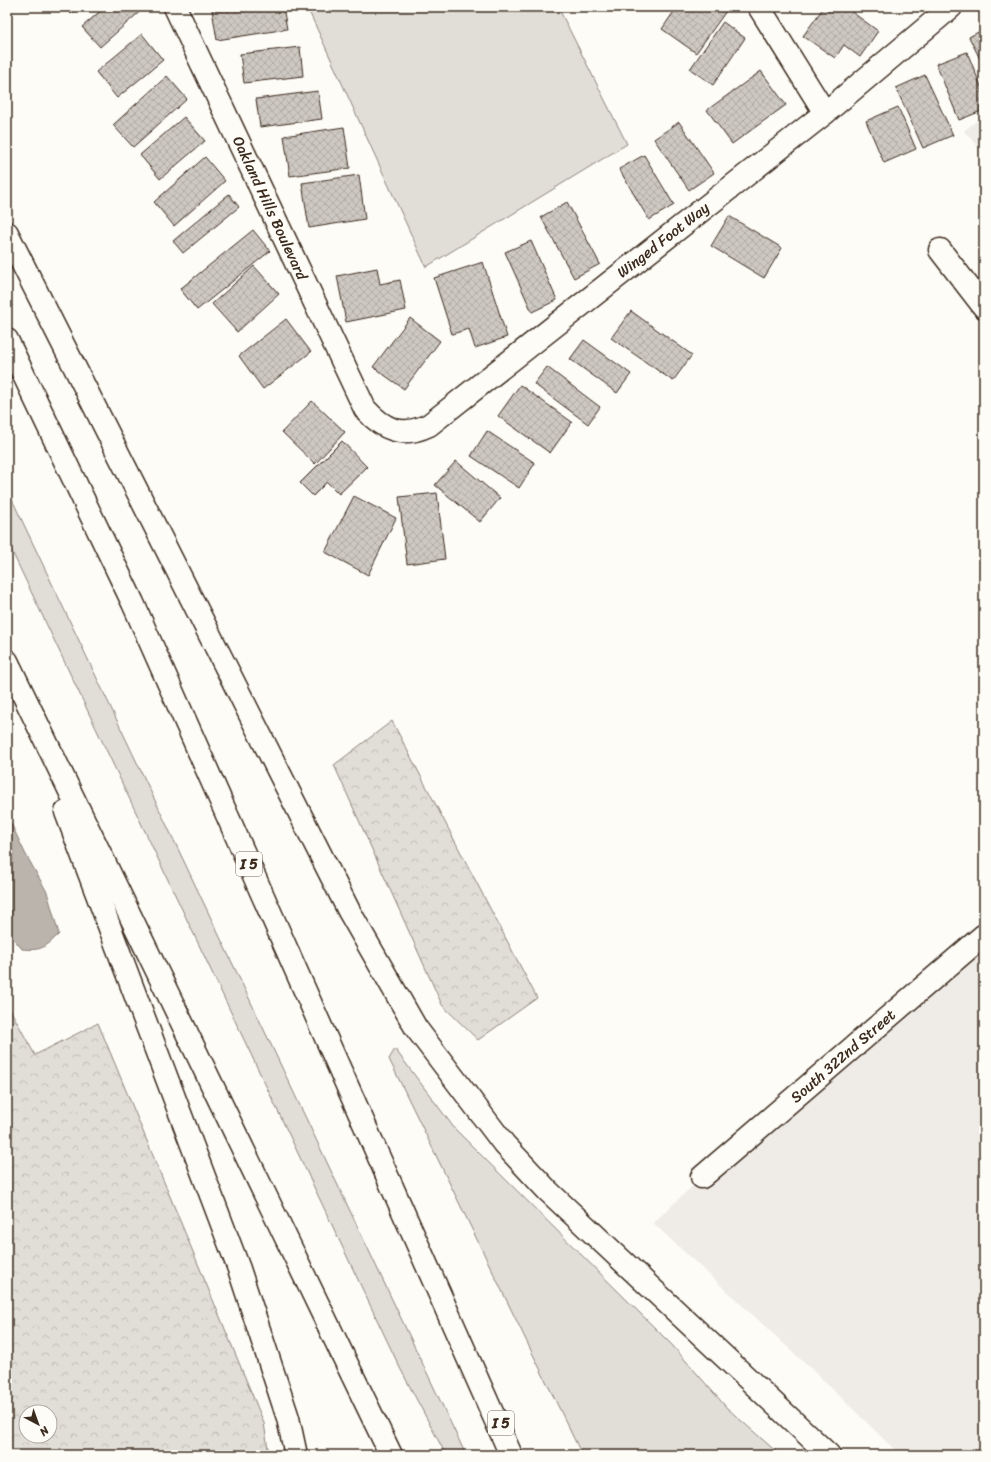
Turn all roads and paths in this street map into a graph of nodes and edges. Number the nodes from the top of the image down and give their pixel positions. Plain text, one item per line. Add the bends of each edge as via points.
1 (175, 7) edge
2 (759, 7) edge
3 (951, 7) edge
4 (825, 113) junction
5 (7, 233) edge
6 (940, 250) dead end
7 (984, 307) edge
8 (7, 340) edge
9 (365, 409) joint
10 (11, 670) edge
11 (984, 934) edge
12 (702, 1177) dead end
13 (484, 1391) junction
14 (296, 1455) edge
15 (391, 1455) edge
16 (511, 1455) edge
17 (518, 1455) edge
18 (829, 1455) edge

1 - 9 main road, Oakland Hills Boulevard
2 - 4 main road
3 - 4 main road, Winged Foot Way
4 - 9 main road, Winged Foot Way via 429,425 407,432 392,430 377,423
5 - 18 main road via 345,904 416,1028 504,1144 548,1191
6 - 7 main road
8 - 13 main road, I 5 via 133,604
10 - 14 main road via 239,1269 288,1418
10 - 15 main road
11 - 12 main road, South 322nd Street
13 - 16 main road
13 - 17 main road, I 5

